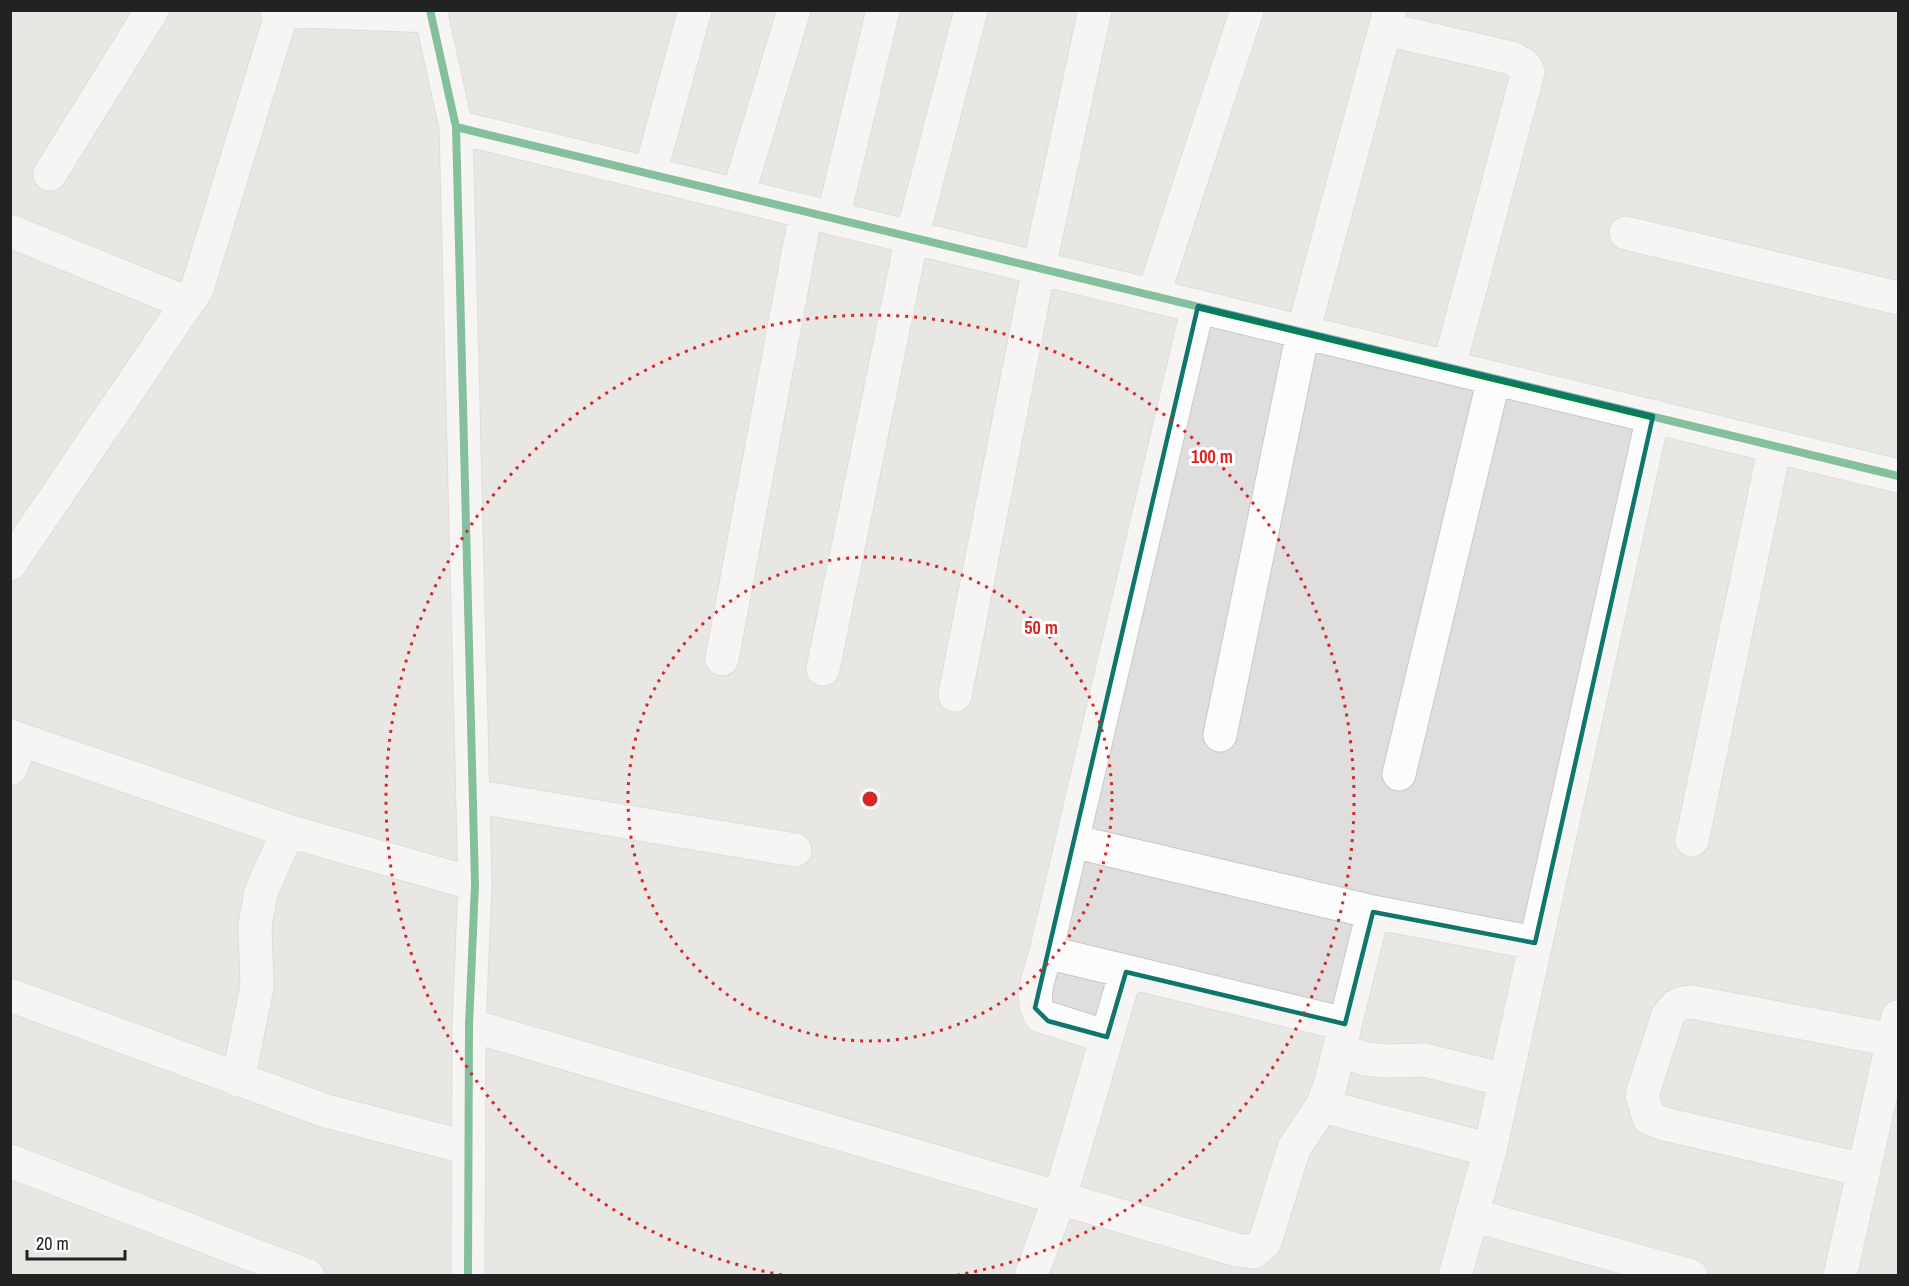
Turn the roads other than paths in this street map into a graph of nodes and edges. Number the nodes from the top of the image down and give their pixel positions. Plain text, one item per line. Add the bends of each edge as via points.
1 (152, 10) edge
2 (695, 10) edge
3 (794, 10) edge
4 (883, 10) edge
5 (971, 10) edge
6 (1095, 10) edge
7 (1247, 10) edge
8 (279, 11) edge
9 (430, 13) edge
10 (1387, 20) edge
11 (456, 127) junction
12 (50, 174) dead end
13 (650, 174) junction
14 (738, 195) junction
15 (819, 215) junction
16 (10, 231) edge
17 (1626, 233) dead end
18 (912, 237) junction
19 (1039, 268) junction
20 (1153, 296) junction
21 (1899, 298) edge
22 (187, 303) junction
23 (1198, 306) junction
24 (1303, 332) junction
25 (1449, 367) junction
26 (1494, 378) junction
27 (1653, 416) junction
28 (1775, 446) junction
29 (1899, 476) edge
30 (10, 564) edge
31 (722, 659) dead end
32 (823, 669) dead end
33 (955, 695) dead end
34 (1220, 735) dead end
35 (14, 749) edge
36 (1399, 774) dead end
37 (472, 796) junction
38 (288, 831) junction
39 (1692, 840) dead end
40 (1072, 841) junction
41 (795, 850) dead end
42 (475, 884) junction
43 (1373, 912) junction
44 (1535, 943) junction
45 (1046, 952) junction
46 (1126, 972) junction
47 (10, 995) edge
48 (469, 1025) junction
49 (1896, 1029) edge
50 (1107, 1037) junction
51 (1342, 1037) junction
52 (238, 1080) junction
53 (1504, 1080) junction
54 (1322, 1106) junction
55 (470, 1148) junction
56 (1490, 1150) junction
57 (10, 1161) edge
58 (1864, 1170) junction
59 (1060, 1197) junction
60 (1472, 1215) junction
61 (308, 1275) edge
62 (475, 1275) edge
63 (1031, 1275) edge
64 (1455, 1275) edge
65 (1691, 1275) edge
66 (1840, 1275) edge

1 - 12 street
2 - 13 street
3 - 14 street
4 - 15 street
5 - 18 street
6 - 19 street
7 - 20 street
8 - 9 street
8 - 22 street via 197,289
9 - 11 street
10 - 24 street
10 - 25 street via 1512,58 1528,72
11 - 13 street
11 - 37 street
13 - 14 street
14 - 15 street
15 - 18 street
15 - 31 street
16 - 22 street
17 - 21 street
18 - 19 street
18 - 32 street
19 - 20 street
19 - 33 street
20 - 23 street
22 - 30 street
23 - 24 street
23 - 40 street
24 - 25 street
24 - 34 street
25 - 26 street
26 - 27 street
26 - 36 street
27 - 28 street
27 - 44 street
28 - 29 street
28 - 39 street
35 - 38 street
37 - 41 street
37 - 42 street
38 - 42 street
38 - 52 street via 261,892 255,925 257,987
40 - 43 street
40 - 45 street
42 - 48 street
43 - 44 street
43 - 51 street
44 - 53 street
45 - 46 street
45 - 50 street via 1035,1008 1041,1016
46 - 50 street
46 - 51 street
47 - 52 street
48 - 55 street
48 - 59 street
49 - 58 street
49 - 58 street via 1681,1003 1667,1018 1642,1095 1649,1118 1664,1124
50 - 59 street
51 - 53 street via 1366,1059 1424,1060
51 - 54 street
52 - 55 street via 326,1111
53 - 56 street
54 - 56 street
54 - 59 street via 1294,1148 1264,1242 1253,1252
55 - 62 street
56 - 60 street
57 - 61 street
58 - 66 street
59 - 63 street
60 - 64 street
60 - 65 street

